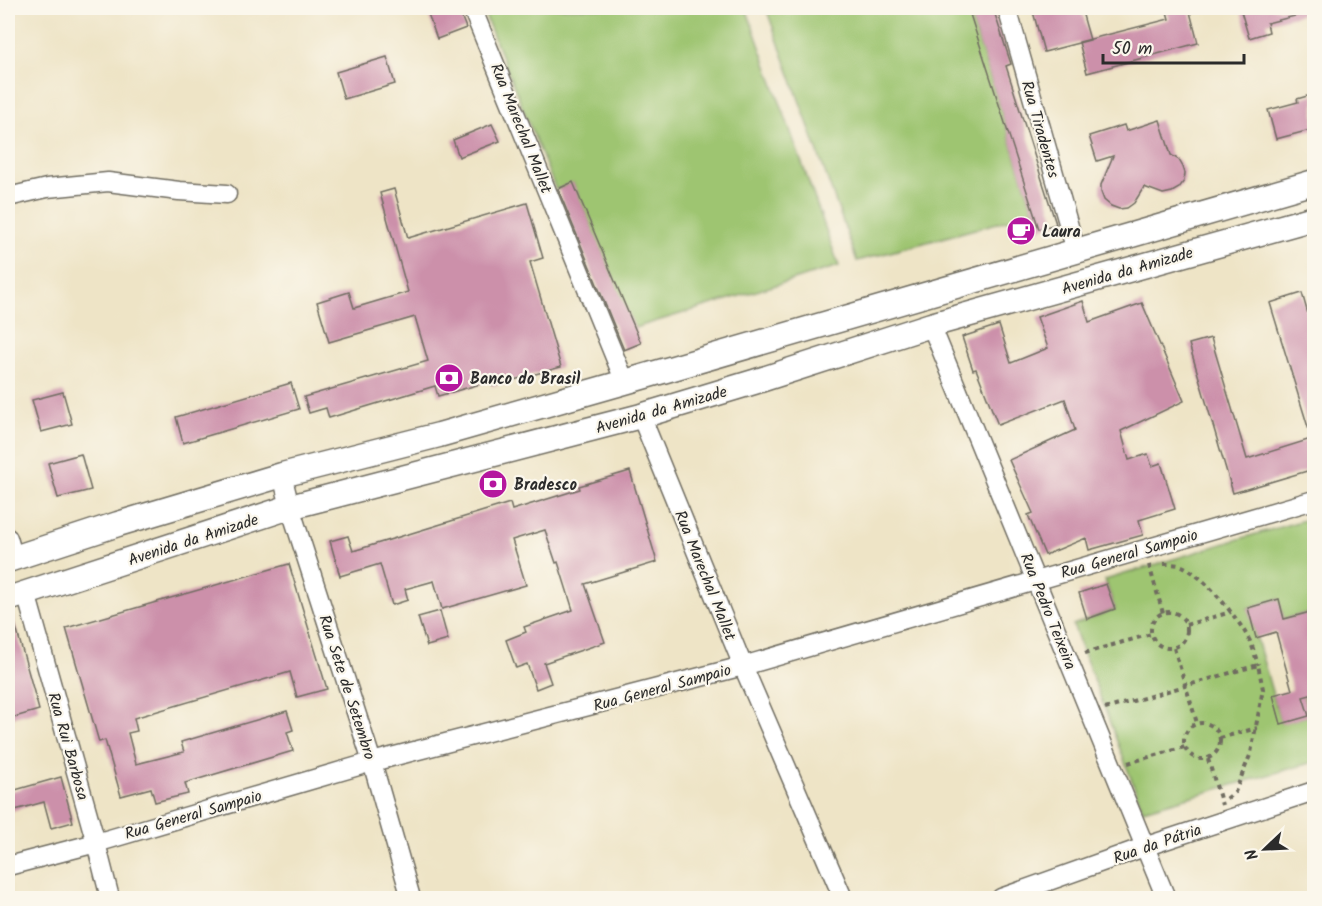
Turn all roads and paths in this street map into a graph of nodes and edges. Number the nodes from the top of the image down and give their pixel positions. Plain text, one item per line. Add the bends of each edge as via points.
1 (472, 8) edge
2 (1007, 8) edge
3 (1314, 182) edge
4 (227, 194) dead end
5 (8, 198) edge
6 (1194, 217) junction
7 (1314, 218) edge
8 (1207, 247) junction
9 (1076, 251) junction
10 (931, 325) junction
11 (735, 351) junction
12 (625, 382) junction
13 (754, 382) junction
14 (641, 416) junction
15 (439, 435) junction
16 (448, 466) junction
17 (282, 476) junction
18 (1314, 500) edge
19 (290, 507) junction
20 (1144, 549) junction
21 (10, 552) edge
22 (1149, 567) junction
23 (1036, 580) junction
24 (17, 596) edge
25 (1231, 612) junction
26 (1163, 613) junction
27 (1186, 625) junction
28 (1151, 634) junction
29 (1174, 648) junction
30 (1068, 658) junction
31 (1258, 665) junction
32 (743, 666) junction
33 (1185, 686) junction
34 (1090, 713) junction
35 (1197, 723) junction
36 (1257, 728) junction
37 (1220, 738) junction
38 (1185, 747) junction
39 (1208, 759) junction
40 (372, 762) junction
41 (1112, 767) junction
42 (1314, 791) edge
43 (1224, 811) junction
44 (96, 843) junction
45 (1144, 847) junction
46 (8, 866) edge
47 (110, 898) edge
48 (411, 898) edge
49 (843, 898) edge
50 (1001, 898) edge
51 (1166, 898) edge

1 - 12 street, Rua Marechal Mallet
2 - 9 street, Rua Tiradentes
3 - 6 main road, Avenida da Amizade
4 - 5 street via 108,182 47,188
6 - 8 main road
6 - 9 main road, Avenida da Amizade
7 - 8 main road, Avenida da Amizade
8 - 10 main road, Avenida da Amizade
9 - 11 main road, Avenida da Amizade
10 - 13 main road, Avenida da Amizade
10 - 23 street, Rua Pedro Teixeira
11 - 12 main road, Avenida da Amizade
11 - 13 main road
12 - 15 main road, Avenida da Amizade
13 - 14 main road, Avenida da Amizade
14 - 16 main road, Avenida da Amizade
14 - 32 street, Rua Marechal Mallet
15 - 16 main road
15 - 17 main road, Avenida da Amizade
16 - 19 main road, Avenida da Amizade
17 - 19 street, Rua Sete de Setembro
17 - 21 main road, Avenida da Amizade
18 - 20 street, Rua General Sampaio
19 - 24 main road, Avenida da Amizade
19 - 40 street, Rua Sete de Setembro
20 - 22 path
20 - 23 street, Rua General Sampaio
22 - 25 path via 1184,567
22 - 26 path
23 - 30 street, Rua Pedro Teixeira
23 - 32 street, Rua General Sampaio
24 - 44 street, Rua Rui Barbosa
25 - 27 path
25 - 31 path via 1248,636
26 - 27 path via 1178,614
26 - 28 path via 1150,625
27 - 29 path via 1185,639
28 - 29 path via 1158,646
28 - 30 path
29 - 33 path
30 - 34 street, Rua Pedro Teixeira
31 - 33 path
31 - 36 path via 1263,689
32 - 40 street, Rua General Sampaio
32 - 49 street, Rua Marechal Mallet
33 - 34 path
33 - 35 path
34 - 41 street, Rua Pedro Teixeira
35 - 37 path via 1211,725
35 - 38 path via 1184,736
36 - 37 path
36 - 43 path via 1251,753
37 - 39 path via 1218,750
38 - 39 path via 1191,756
38 - 41 path
39 - 43 path
40 - 44 street, Rua General Sampaio
40 - 48 street, Rua Sete de Setembro
41 - 45 street, Rua Pedro Teixeira
42 - 43 street, Rua da Pátria
43 - 45 street, Rua da Pátria
44 - 46 street, Rua General Sampaio
44 - 47 street, Rua Rui Barbosa
45 - 50 street, Rua da Pátria
45 - 51 street, Rua Pedro Teixeira

